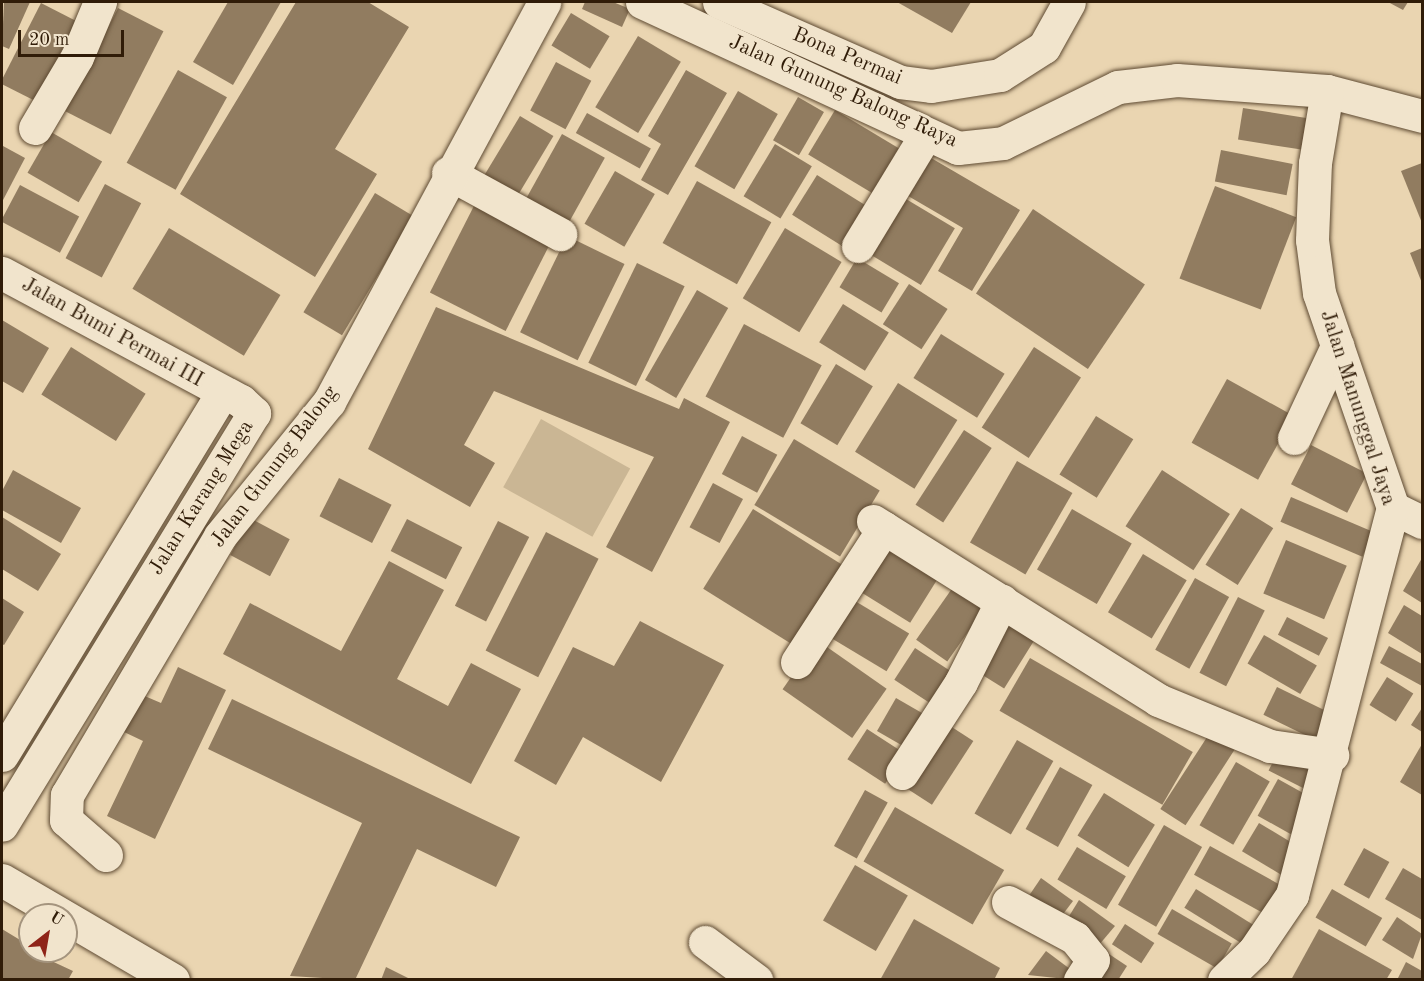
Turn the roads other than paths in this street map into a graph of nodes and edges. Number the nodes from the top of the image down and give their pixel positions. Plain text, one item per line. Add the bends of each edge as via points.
1 (100, 2) edge
2 (544, 2) edge
3 (642, 2) edge
4 (720, 2) edge
5 (1069, 2) edge
6 (1327, 91) junction
7 (1422, 116) edge
8 (35, 128) dead end
9 (926, 134) junction
10 (448, 173) junction
11 (560, 234) dead end
12 (858, 246) dead end
13 (2, 273) edge
14 (1337, 346) junction
15 (222, 393) junction
16 (1294, 438) dead end
17 (1393, 508) junction
18 (1422, 522) edge
19 (1002, 602) junction
20 (797, 662) dead end
21 (2, 755) edge
22 (1332, 755) junction
23 (902, 773) dead end
24 (2, 825) edge
25 (106, 855) dead end
26 (2, 880) edge
27 (1008, 902) dead end
28 (705, 942) dead end
29 (173, 980) edge
30 (756, 980) edge
31 (1080, 980) edge
32 (1224, 980) edge

1 - 8 street via 77,57
2 - 10 street, Jalan Gunung Balong
3 - 9 street, Jalan Gunung Balong Raya
4 - 5 street, Bona Permai via 900,82 966,84 1000,75 1044,47
6 - 7 street, Jalan Gunung Balong Raya
6 - 9 street, Jalan Gunung Balong Raya via 1176,80 1118,87 1003,143 957,148
6 - 14 street, Jalan Manunggal Jaya via 1315,163 1312,240 1319,293
9 - 12 street
10 - 11 street
10 - 25 street, Jalan Gunung Balong via 329,402 220,536 68,795 66,820
13 - 15 street, Jalan Bumi Permai III
14 - 16 street
14 - 17 street, Jalan Manunggal Jaya
15 - 21 street, Jalan Karang Mega
15 - 24 street, Jalan Karang Mega via 254,413
17 - 18 street
17 - 22 street, Jalan Manunggal Jaya
19 - 20 street via 879,524
19 - 22 street via 1158,700 1270,746
19 - 23 street via 961,682
22 - 32 street, Jalan Manunggal Jaya via 1292,895 1254,951
26 - 29 street
27 - 31 street via 1075,938 1092,960
28 - 30 street

